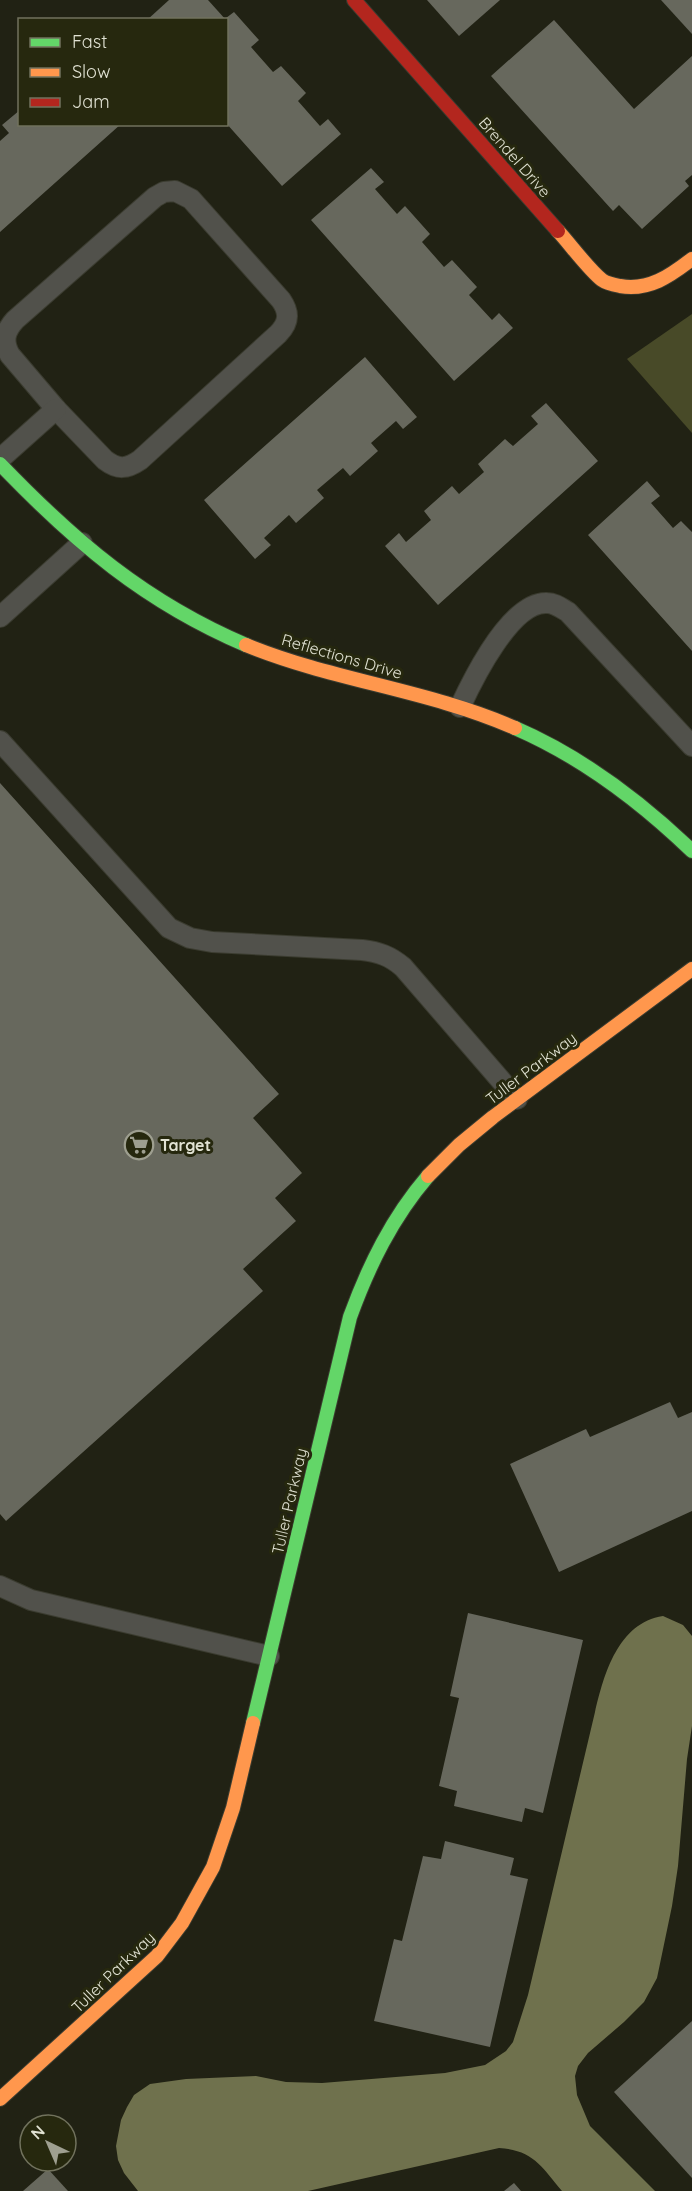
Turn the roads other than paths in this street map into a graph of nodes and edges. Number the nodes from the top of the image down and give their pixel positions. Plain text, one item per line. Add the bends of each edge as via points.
1 (354, 0) edge
2 (692, 259) edge
3 (56, 409) junction
4 (0, 459) edge
5 (0, 464) edge
6 (82, 543) junction
7 (0, 617) edge
8 (460, 706) junction
9 (0, 741) edge
10 (692, 746) edge
11 (689, 842) edge
12 (692, 969) edge
13 (516, 1099) junction
14 (0, 1586) edge
15 (269, 1656) junction
16 (0, 2099) edge

1 - 2 street, Brendel Drive via 603,281 624,289 647,287
3 - 3 lane via 10,355 5,337 8,328 164,192 175,191 191,199 286,308 285,327 131,466 112,465
3 - 4 lane
5 - 6 street, Reflections Drive
6 - 7 lane
6 - 8 street, Reflections Drive via 166,606 214,631 261,651
8 - 10 lane via 497,640 520,615 546,602 568,612
8 - 11 street, Reflections Drive via 526,731 570,755
9 - 13 lane via 169,928 190,938 212,942 362,950 392,958
12 - 13 street, Tuller Parkway
13 - 15 street, Tuller Parkway via 473,1132 413,1192 366,1272 339,1358
14 - 15 lane via 30,1600
15 - 16 street, Tuller Parkway via 233,1808 213,1867 182,1923 157,1956

